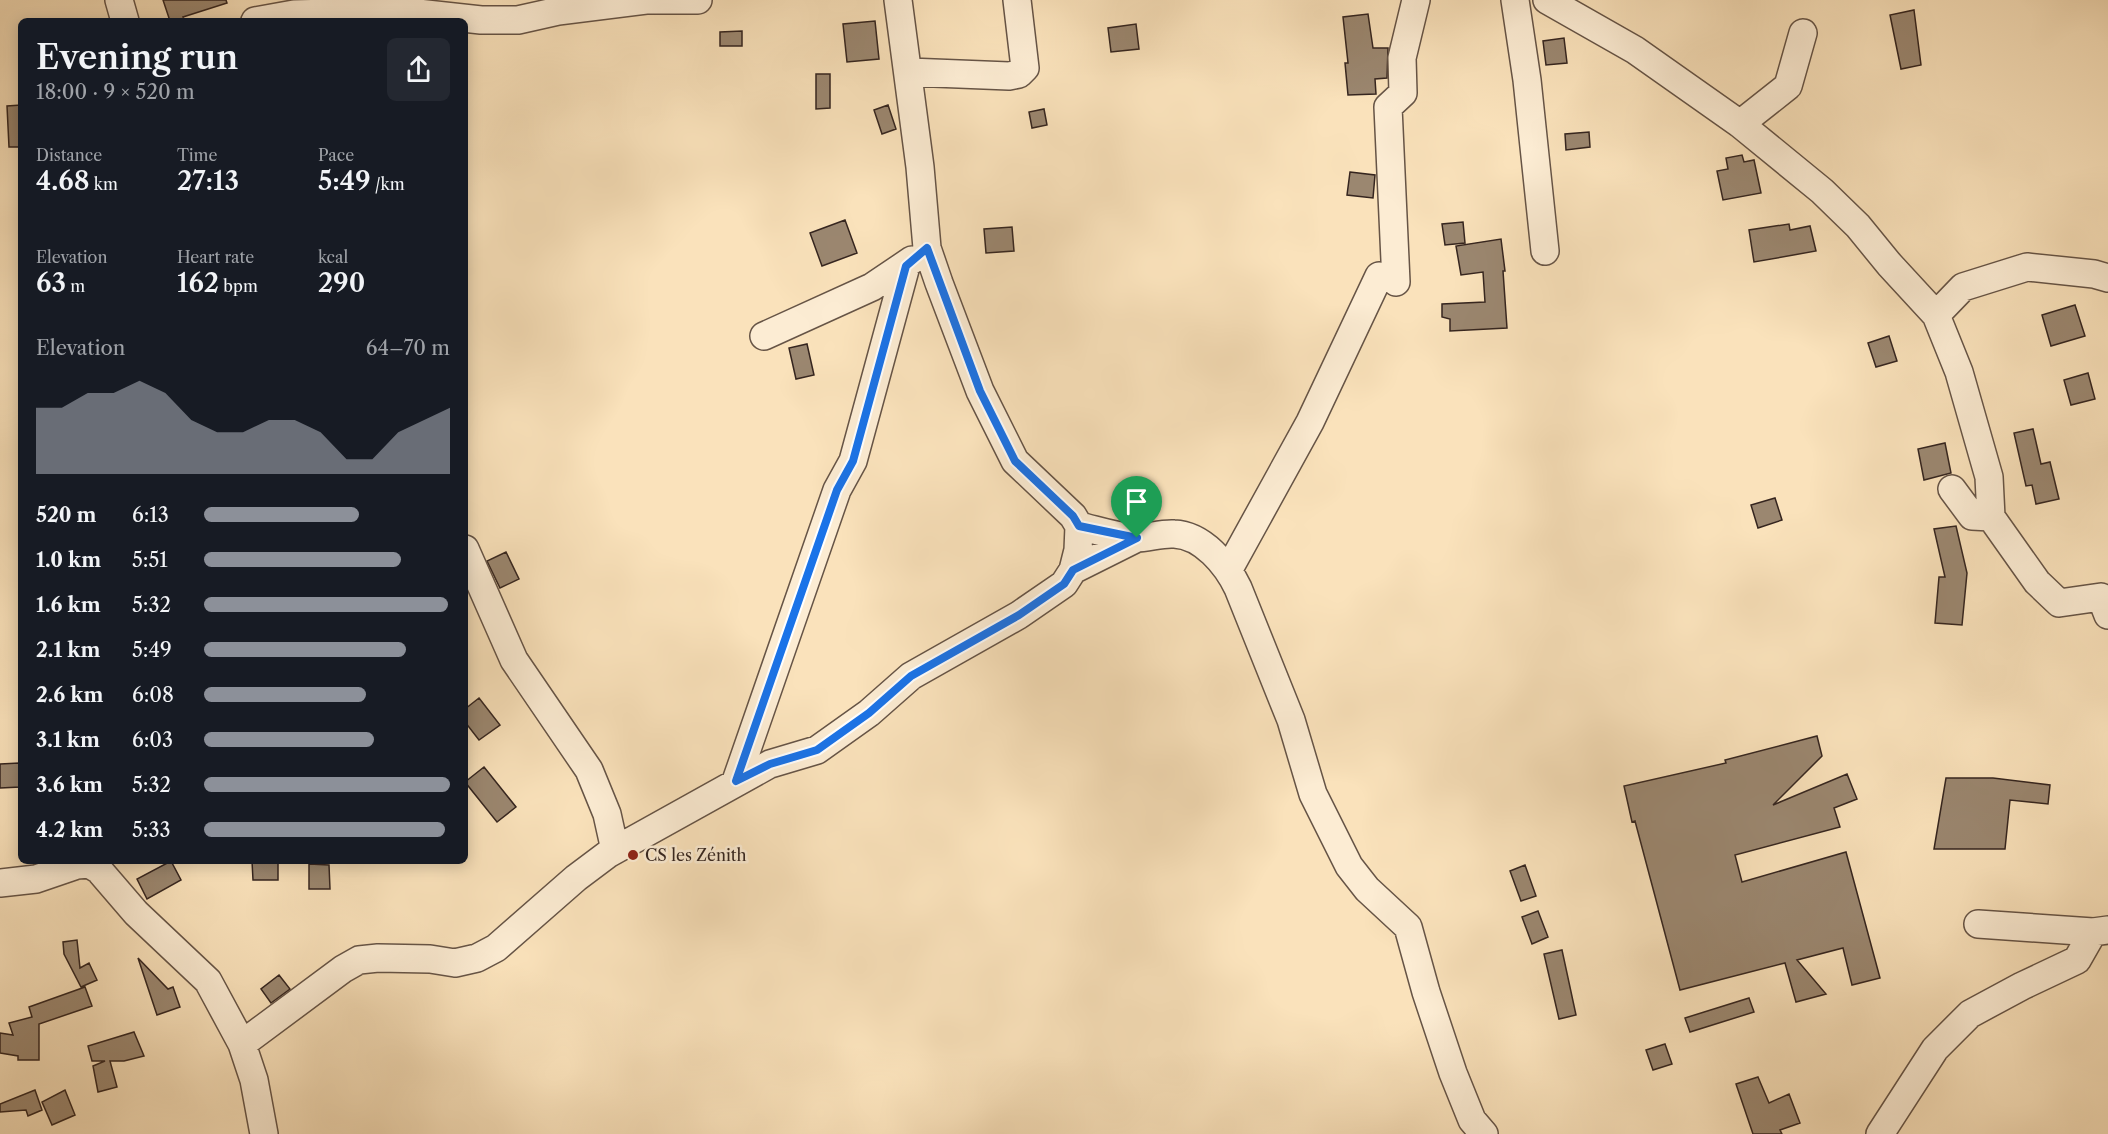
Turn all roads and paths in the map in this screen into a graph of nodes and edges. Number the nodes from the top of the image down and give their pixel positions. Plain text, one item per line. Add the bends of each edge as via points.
1 (119, 0) edge
2 (698, 0) edge
3 (898, 0) edge
4 (1017, 0) edge
5 (1416, 0) edge
6 (1515, 0) edge
7 (1547, 0) edge
8 (124, 18) edge
9 (272, 18) edge
10 (463, 18) edge
11 (468, 19) edge
12 (1803, 33) dead end
13 (909, 72) junction
14 (1740, 124) junction
15 (927, 248) junction
16 (1545, 251) dead end
17 (906, 266) junction
18 (2108, 279) edge
19 (1936, 315) junction
20 (764, 336) dead end
21 (1952, 489) dead end
22 (1991, 517) junction
23 (1079, 526) junction
24 (1137, 538) junction
25 (468, 556) edge
26 (1229, 569) junction
27 (1073, 570) junction
28 (2108, 615) edge
29 (736, 781) junction
30 (615, 850) junction
31 (0, 883) edge
32 (1978, 924) dead end
33 (2101, 931) edge
34 (242, 1044) junction
35 (264, 1134) edge
36 (1484, 1134) edge
37 (1880, 1134) edge

1 - 8 street
2 - 11 street via 646,0 518,20
3 - 13 street
4 - 13 street via 1025,68 1020,74
5 - 26 street via 1402,58 1403,93 1388,107 1388,279
6 - 16 street
7 - 14 street via 1635,50
9 - 10 street via 400,11
12 - 14 street via 1788,86
13 - 15 street
14 - 19 street via 1858,226
15 - 17 street
15 - 23 street via 980,391 1015,461
17 - 20 street via 872,287
17 - 29 street via 853,461 837,490
18 - 19 street via 2027,267 1963,287
19 - 22 street via 1959,372 1989,477
21 - 22 street via 1972,516
22 - 28 street via 2037,582 2059,603 2100,597
23 - 24 street
23 - 27 street
24 - 26 street via 1187,536 1214,553
24 - 27 street
25 - 30 street via 514,660 590,770 607,814
26 - 36 street via 1291,720 1313,794 1344,856 1367,889 1408,927 1453,1073 1472,1120
27 - 29 street via 1064,584 1019,615 911,676 869,713 817,750 770,764
29 - 30 street
30 - 34 street via 576,878 496,948 477,958 454,963 430,959 359,960
31 - 34 street via 36,879 77,865 89,864 99,870 136,913 208,981
32 - 33 street
33 - 37 street via 2077,960 1970,1014 1935,1049
34 - 35 street via 254,1080

